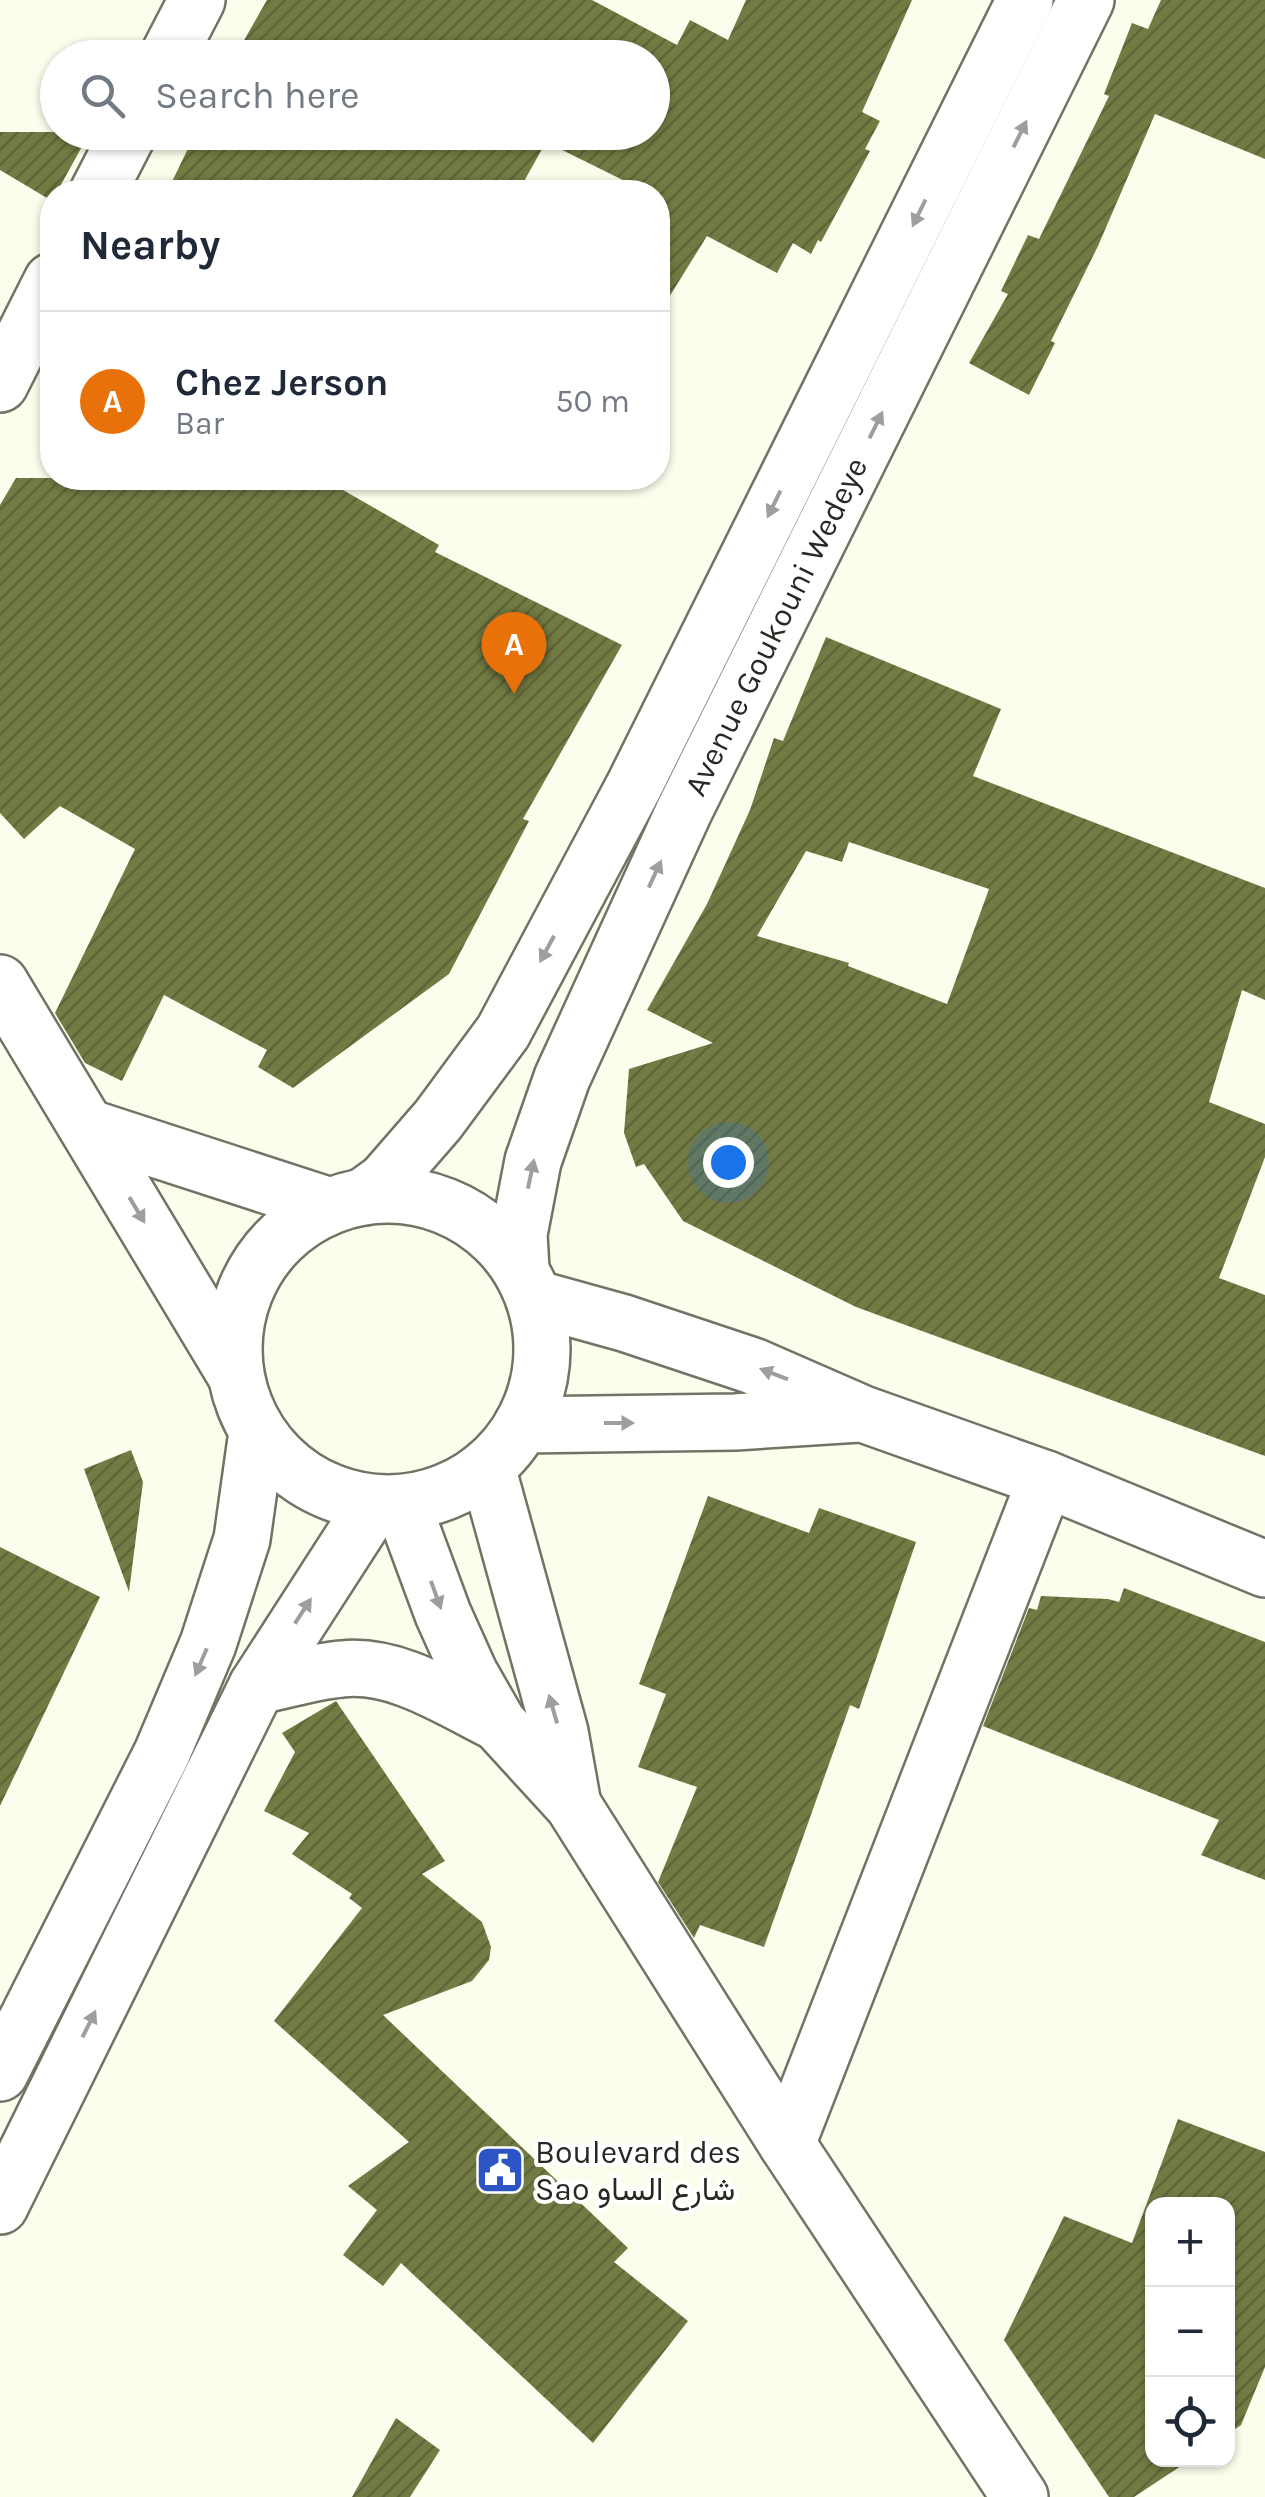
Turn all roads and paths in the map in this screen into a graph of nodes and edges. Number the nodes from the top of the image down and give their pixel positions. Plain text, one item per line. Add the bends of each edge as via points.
1 (197, 0) edge
2 (1025, 0) edge
3 (1086, 0) edge
4 (176, 40) edge
5 (120, 150) edge
6 (104, 180) edge
7 (40, 306) edge
8 (0, 384) edge
9 (0, 983) edge
10 (87, 1126) junction
11 (346, 1201) junction
12 (527, 1284) junction
13 (236, 1374) junction
14 (862, 1414) junction
15 (522, 1425) junction
16 (257, 1432) junction
17 (487, 1466) junction
18 (1046, 1479) junction
19 (389, 1503) junction
20 (1265, 1569) edge
21 (256, 1686) junction
22 (498, 1724) junction
23 (573, 1805) junction
24 (3, 2057) edge
25 (63, 2078) junction
26 (787, 2144) junction
27 (0, 2206) edge
28 (1020, 2497) edge

1 - 4 street
2 -> 11 street, Avenue Goukouni Wedeye via 634,786 503,1032 385,1181
12 -> 3 street, Avenue Goukouni Wedeye via 518,1234 533,1161 562,1078 684,811
5 - 6 street
7 - 8 street
9 - 10 street
10 - 11 street
10 -> 13 street
11 - 12 street via 400,1194 436,1201 499,1241
11 - 13 street via 286,1233 254,1274 236,1322
14 -> 12 street via 753,1366
12 - 15 street via 542,1340 538,1384
13 - 16 street
15 -> 14 street
14 - 18 street
15 - 17 street
16 - 19 street via 308,1482 340,1496
16 -> 24 street via 242,1539 208,1644 162,1753
17 - 19 street via 448,1491
23 -> 17 street via 560,1732
18 - 20 street
18 - 26 street
21 -> 19 street
19 -> 22 street
21 - 22 street via 369,1669 429,1688
25 -> 21 street
22 - 23 street
23 - 26 street
24 - 25 street
25 - 27 street
26 - 28 street

